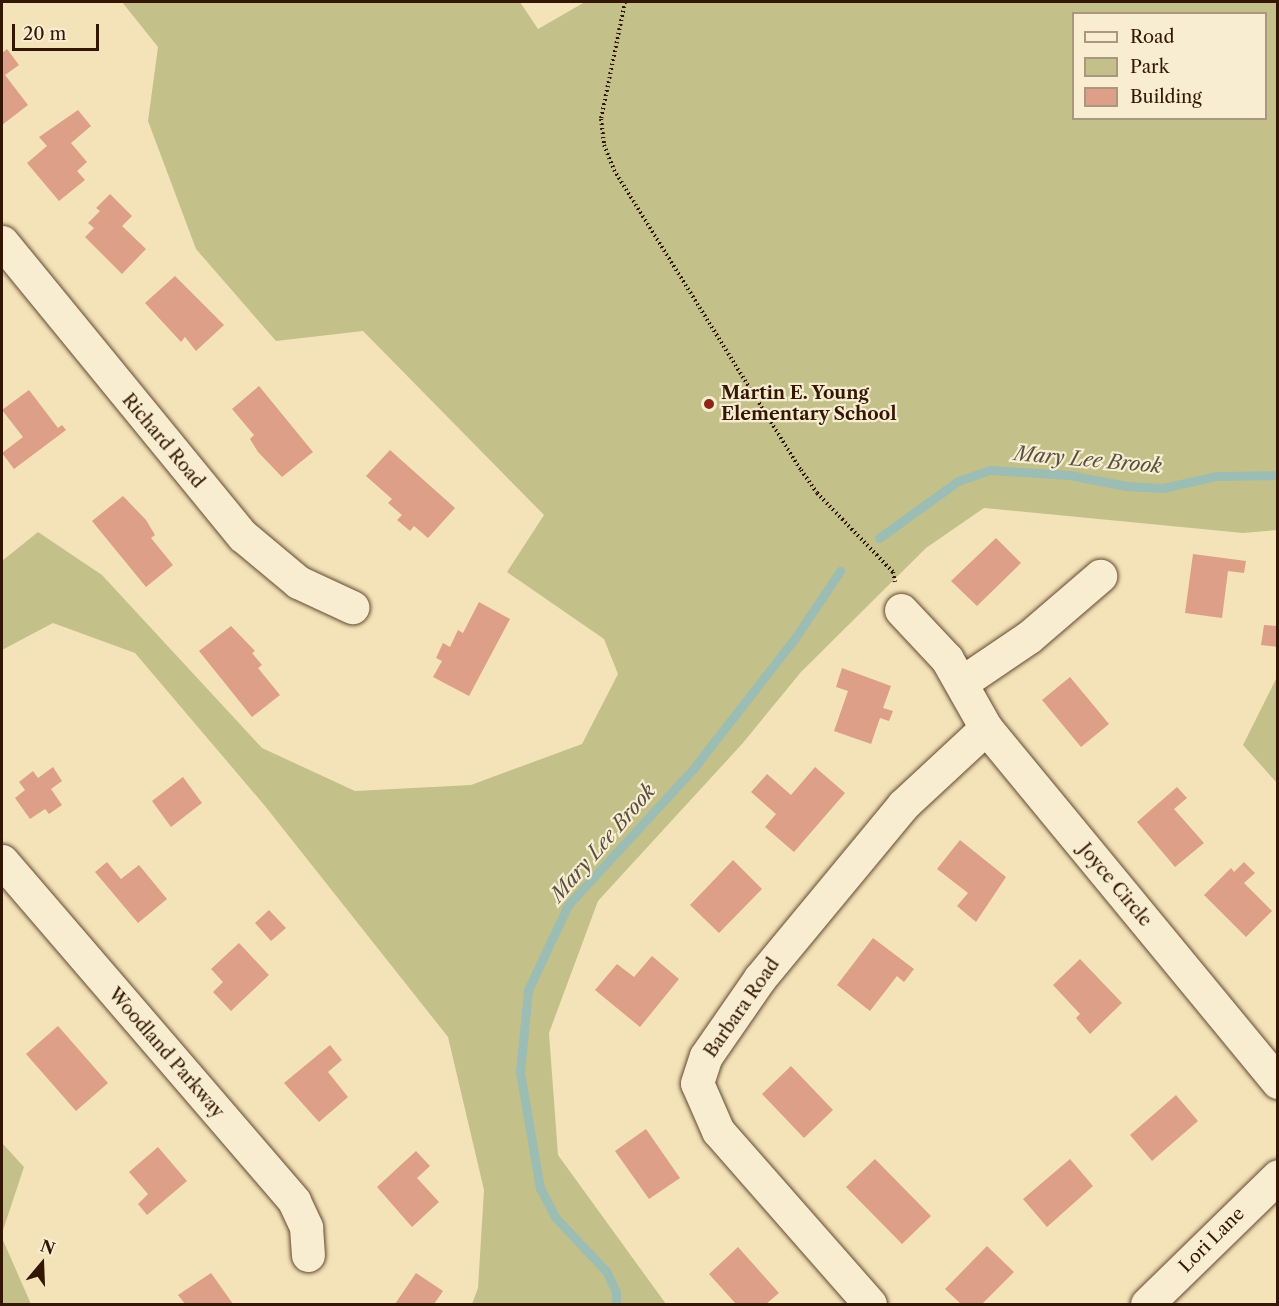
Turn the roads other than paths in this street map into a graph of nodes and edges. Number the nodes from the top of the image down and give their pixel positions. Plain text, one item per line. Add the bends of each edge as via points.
1 (2, 242) edge
2 (1100, 576) dead end
3 (352, 608) dead end
4 (901, 610) road end
5 (961, 683) junction
6 (986, 728) junction
7 (2, 861) edge
8 (1278, 1082) edge
9 (1278, 1176) edge
10 (308, 1255) dead end
11 (870, 1305) edge
12 (1147, 1305) edge

1 - 3 street, Richard Road via 243,536 298,582
2 - 5 street via 1029,637
4 - 5 street, Joyce Circle via 939,649
5 - 6 street, Joyce Circle
6 - 8 street, Joyce Circle
6 - 11 street, Barbara Road via 911,797 760,978 706,1056 697,1083 718,1131
7 - 10 street, Woodland Parkway via 294,1201 306,1227
9 - 12 street, Lori Lane

